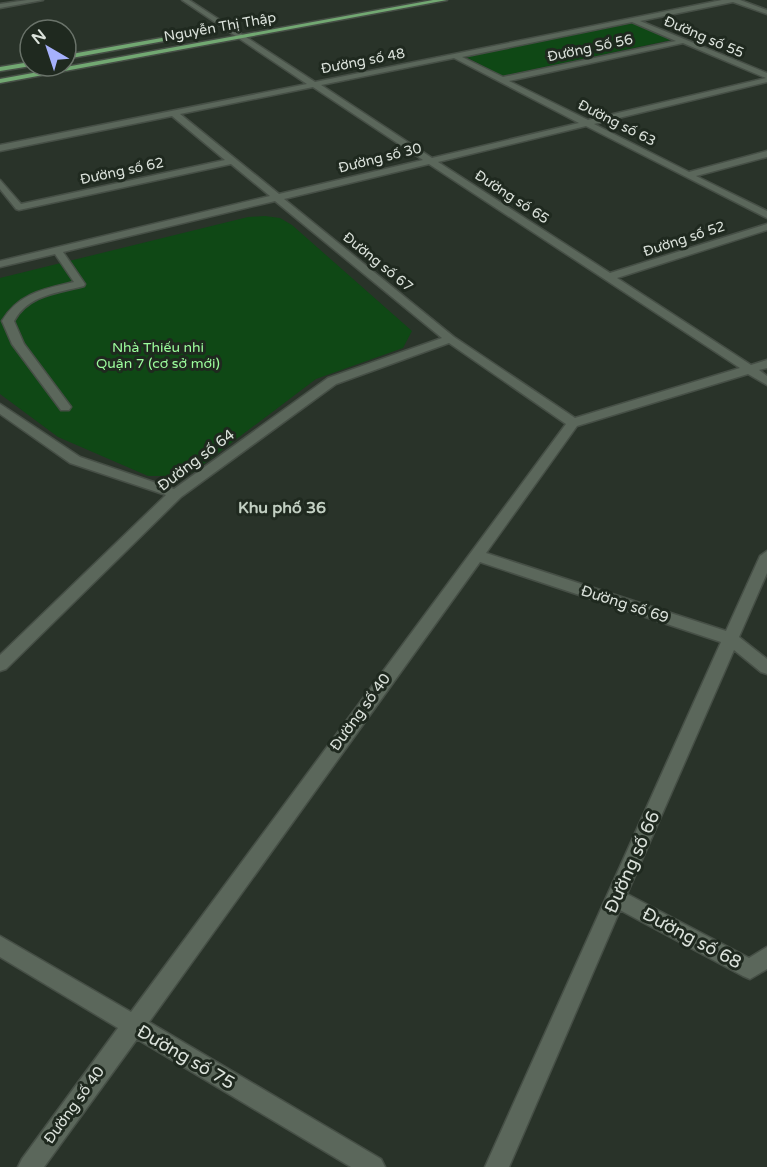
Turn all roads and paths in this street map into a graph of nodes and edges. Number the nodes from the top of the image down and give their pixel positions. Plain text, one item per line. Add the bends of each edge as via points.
1 (40, 0) edge
2 (185, 0) edge
3 (444, 0) edge
4 (733, 0) edge
5 (0, 6) edge
6 (767, 12) edge
7 (633, 20) junction
8 (229, 28) junction
9 (218, 30) dead end
10 (241, 32) junction
11 (195, 34) dead end
12 (684, 41) junction
13 (78, 55) edge
14 (455, 56) junction
15 (18, 66) edge
16 (0, 69) edge
17 (767, 78) edge
18 (502, 80) junction
19 (0, 81) edge
20 (314, 84) junction
21 (174, 113) junction
22 (585, 122) junction
23 (0, 148) edge
24 (767, 154) edge
25 (430, 160) junction
26 (231, 161) junction
27 (688, 175) junction
28 (0, 183) edge
29 (274, 197) junction
30 (767, 215) edge
31 (767, 226) edge
32 (57, 250) junction
33 (0, 264) edge
34 (609, 277) junction
35 (450, 339) junction
36 (759, 367) edge
37 (767, 381) edge
38 (65, 407) dead end
39 (0, 408) edge
40 (573, 423) junction
41 (176, 494) junction
42 (475, 555) junction
43 (767, 556) edge
44 (731, 639) junction
45 (0, 665) edge
46 (767, 668) edge
47 (616, 898) junction
48 (0, 946) edge
49 (767, 957) edge
50 (131, 1025) junction
51 (30, 1167) edge
52 (373, 1167) edge
53 (497, 1167) edge

1 - 5 street
2 - 8 street, Đường số 65
3 - 10 main road, Nguyễn Thị Thập
4 - 6 street
4 - 7 street, Đường số 48
7 - 12 street, Đường số 55
7 - 14 street, Đường số 48
8 - 9 main road, Nguyễn Thị Thập
8 - 10 street, Đường số 65
10 - 19 main road, Nguyễn Thị Thập
10 - 20 street, Đường số 65
11 - 13 main road, Nguyễn Thị Thập
12 - 17 street, Đường số 55
12 - 18 street, Đường Số 56
14 - 18 street, Đường số 63
14 - 20 street, Đường số 48
15 - 16 main road
17 - 22 street, Đường số 30
18 - 22 street, Đường số 63
20 - 21 street, Đường số 48
20 - 25 street, Đường số 65
21 - 23 street, Đường số 48
21 - 26 street, Đường số 67
22 - 25 street, Đường số 30
22 - 27 street, Đường số 63
24 - 27 street
25 - 29 street, Đường số 30
25 - 34 street, Đường số 65
26 - 28 street, Đường số 62 via 19,207
26 - 29 street, Đường số 67
27 - 30 street, Đường số 63
29 - 32 street, Đường số 30
29 - 35 street, Đường số 67
31 - 34 street, Đường số 52
32 - 33 street, Đường số 30
32 - 38 street via 80,284 30,297 13,310 8,321 18,344
34 - 36 street, Đường số 65
35 - 40 street, Đường số 67
35 - 41 street, Đường số 64 via 332,381
36 - 37 street, Đường số 65
36 - 40 street
39 - 41 street via 75,460
40 - 42 street, Đường số 40
41 - 45 street, Đường số 64
42 - 44 street, Đường số 69
42 - 50 street, Đường số 40
43 - 44 street, Đường số 66
44 - 46 street, Đường số 69
44 - 47 street, Đường số 66
47 - 49 street, Đường số 68 via 750,969
47 - 53 street, Đường số 66
48 - 50 street, Đường số 75
50 - 51 street, Đường số 40
50 - 52 street, Đường số 75

